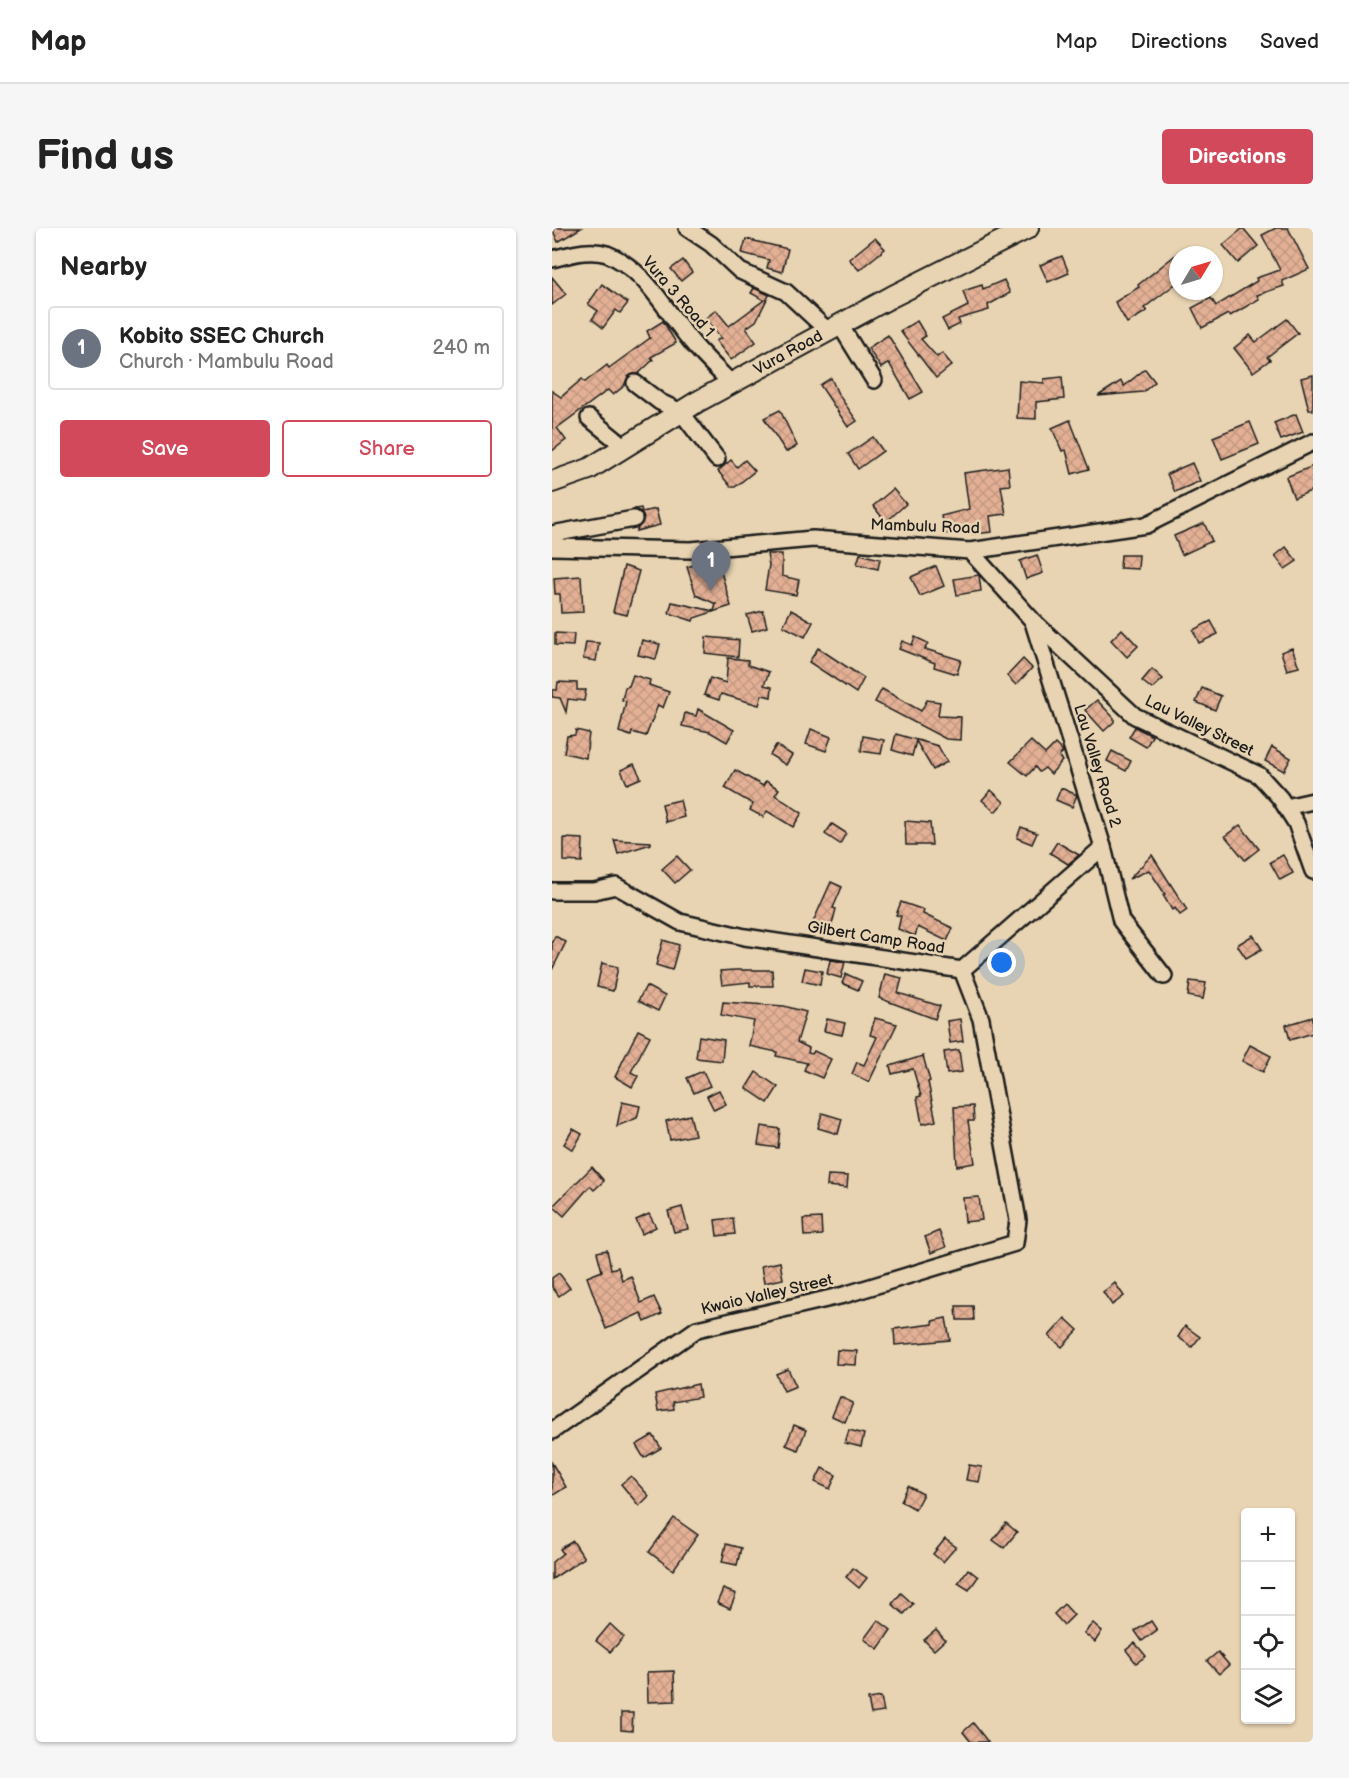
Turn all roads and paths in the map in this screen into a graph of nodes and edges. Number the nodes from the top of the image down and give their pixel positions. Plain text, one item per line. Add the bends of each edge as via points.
1 (687, 228) edge
2 (1022, 229) edge
3 (552, 259) edge
4 (834, 328) junction
5 (874, 380) dead end
6 (635, 383) dead end
7 (731, 383) junction
8 (681, 412) junction
9 (589, 418) dead end
10 (1313, 442) edge
11 (625, 447) junction
12 (717, 459) dead end
13 (552, 482) edge
14 (634, 519) dead end
15 (552, 534) edge
16 (552, 547) edge
17 (970, 551) junction
18 (1033, 621) junction
19 (1313, 801) edge
20 (1286, 807) junction
21 (1104, 847) junction
22 (1313, 871) edge
23 (552, 891) edge
24 (962, 970) junction
25 (1164, 976) dead end
26 (1015, 1243) joint
27 (552, 1431) edge

1 - 4 street via 740,271 786,292
2 - 4 street, Vura Road
3 - 7 street, Vura 3 Road 1 via 583,252 605,254 625,264
4 - 5 street
4 - 7 street, Vura Road
6 - 8 street
7 - 8 street, Vura Road
8 - 11 street, Vura Road
8 - 12 street
9 - 11 street
10 - 17 street, Mambulu Road via 1146,525
11 - 13 street, Vura Road via 590,469
14 - 15 street
16 - 17 street, Mambulu Road via 691,550 813,539
17 - 18 street, Lau Valley Street
18 - 20 street, Lau Valley Street via 1135,716 1258,775
18 - 21 street, Lau Valley Road 2
19 - 20 street
20 - 22 street, Lau Valley Street
21 - 24 street, Lau Valley Road 2
21 - 25 street via 1121,921
23 - 24 street, Gilbert Camp Road via 594,891 616,886 680,922 745,937
24 - 26 street, Gilbert Camp Road via 981,1019 1017,1221
26 - 27 street, Kwaio Valley Street via 844,1295 697,1329

